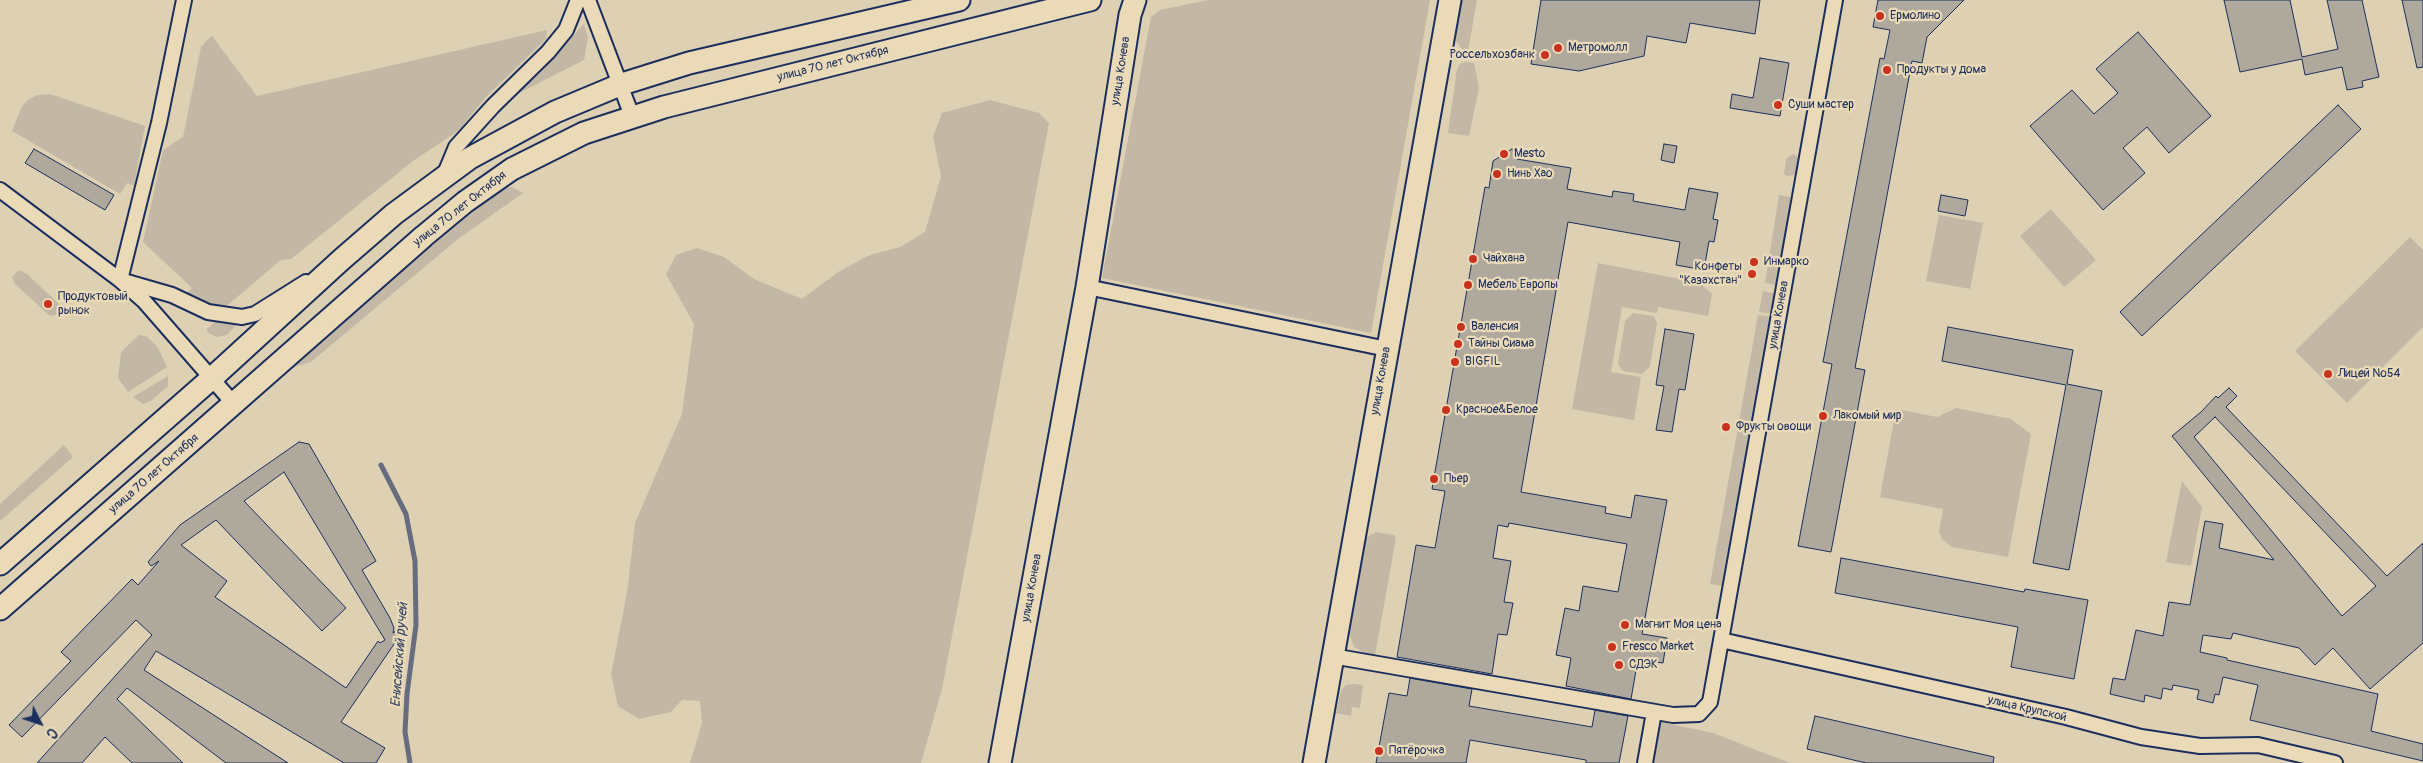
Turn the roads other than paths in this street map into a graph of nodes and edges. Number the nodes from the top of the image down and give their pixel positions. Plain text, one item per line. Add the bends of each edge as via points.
1 (184, 0) edge
2 (578, 0) edge
3 (588, 0) edge
4 (959, 0) edge
5 (1090, 0) edge
6 (1134, 0) edge
7 (1450, 0) edge
8 (1835, 0) edge
9 (622, 84) junction
10 (632, 116) junction
11 (443, 176) junction
12 (0, 190) edge
13 (341, 260) junction
14 (120, 280) junction
15 (1087, 288) junction
16 (1387, 349) junction
17 (212, 378) junction
18 (234, 404) junction
19 (0, 564) edge
20 (0, 608) edge
21 (1721, 640) junction
22 (1332, 656) junction
23 (1654, 712) junction
24 (1000, 763) edge
25 (1314, 763) edge
26 (1645, 763) edge
27 (2335, 763) edge

1 - 14 street via 159,123
2 - 11 street via 566,30 456,147
3 - 9 street
4 - 9 main road via 689,63
5 - 10 main road, улица 70 лет Октября
6 - 15 main road, улица Конева
7 - 16 main road, улица Конева
8 - 21 street, улица Конева
9 - 10 street
9 - 11 main road via 555,112
10 - 18 main road, улица 70 лет Октября via 568,139 512,169 465,202
11 - 13 main road
12 - 14 street
13 - 14 street via 255,314 242,317 208,312 172,295
13 - 17 main road
14 - 17 street via 144,300
15 - 16 street
15 - 24 main road, улица Конева
16 - 22 main road, улица Конева
17 - 18 street
17 - 19 main road
18 - 20 main road, улица 70 лет Октября
21 - 23 street, улица Конева via 1710,702 1699,714 1673,716
21 - 27 street, улица Крупской via 2142,737 2200,746 2258,745
22 - 23 street
22 - 25 main road, улица Конева
23 - 26 street

